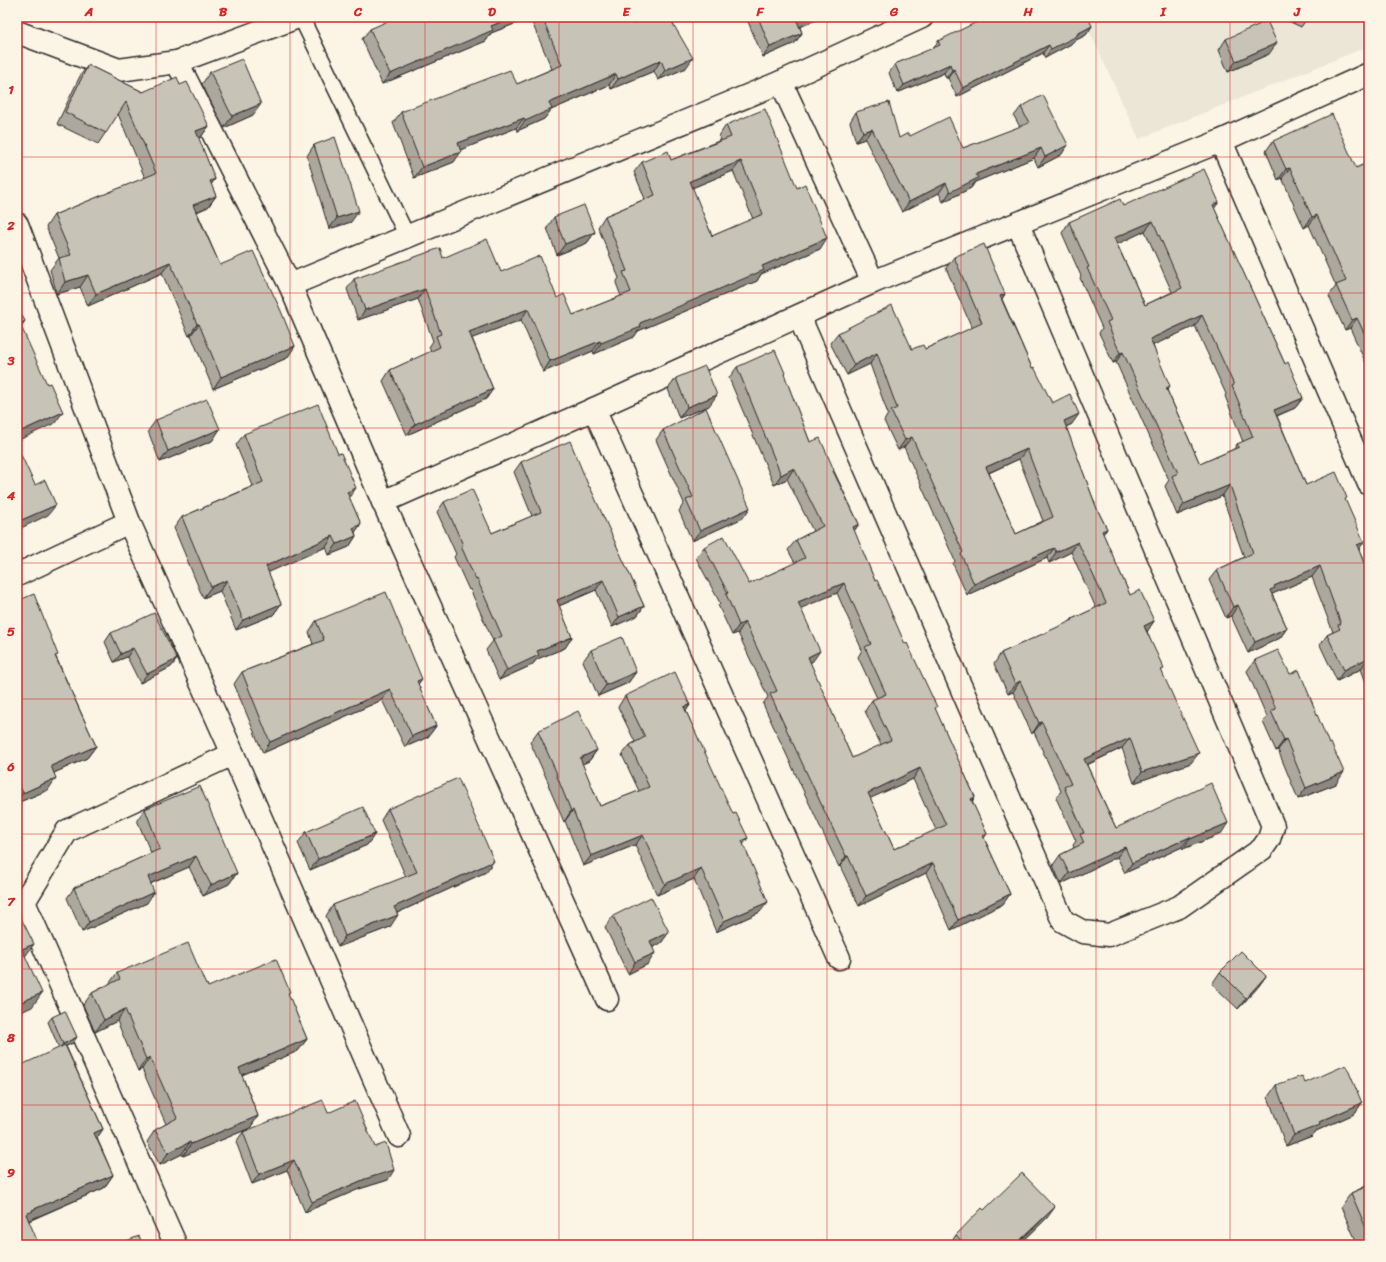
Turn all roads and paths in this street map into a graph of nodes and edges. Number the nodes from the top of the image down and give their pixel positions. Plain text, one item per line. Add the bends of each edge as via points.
1 (299, 17) edge
2 (922, 17) edge
3 (17, 32) edge
4 (177, 62) junction
5 (1369, 74) edge
6 (781, 82) junction
7 (1222, 141) junction
8 (17, 224) edge
9 (1018, 224) junction
10 (407, 236) junction
11 (873, 282) junction
12 (290, 285) junction
13 (799, 316) junction
14 (594, 409) junction
15 (1369, 484) edge
16 (383, 502) junction
17 (129, 522) junction
18 (17, 575) edge
19 (233, 754) junction
20 (20, 902) edge
21 (839, 958) dead end
22 (607, 999) dead end
23 (399, 1136) dead end
24 (174, 1241) dead end

1 - 4 street
1 - 10 lane
2 - 6 street
3 - 4 street via 119,70
4 - 12 street
5 - 7 street
6 - 10 street
6 - 11 street
7 - 9 street
7 - 15 street
8 - 17 street
9 - 11 street
9 - 13 street via 1273,826 1262,850 1179,907 1109,935 1083,932 1063,921
10 - 12 street
11 - 13 street
12 - 16 street
13 - 14 street
14 - 16 street
14 - 21 street
16 - 22 street
17 - 18 street
17 - 19 street
19 - 20 street via 67,831
19 - 23 street
20 - 24 street

